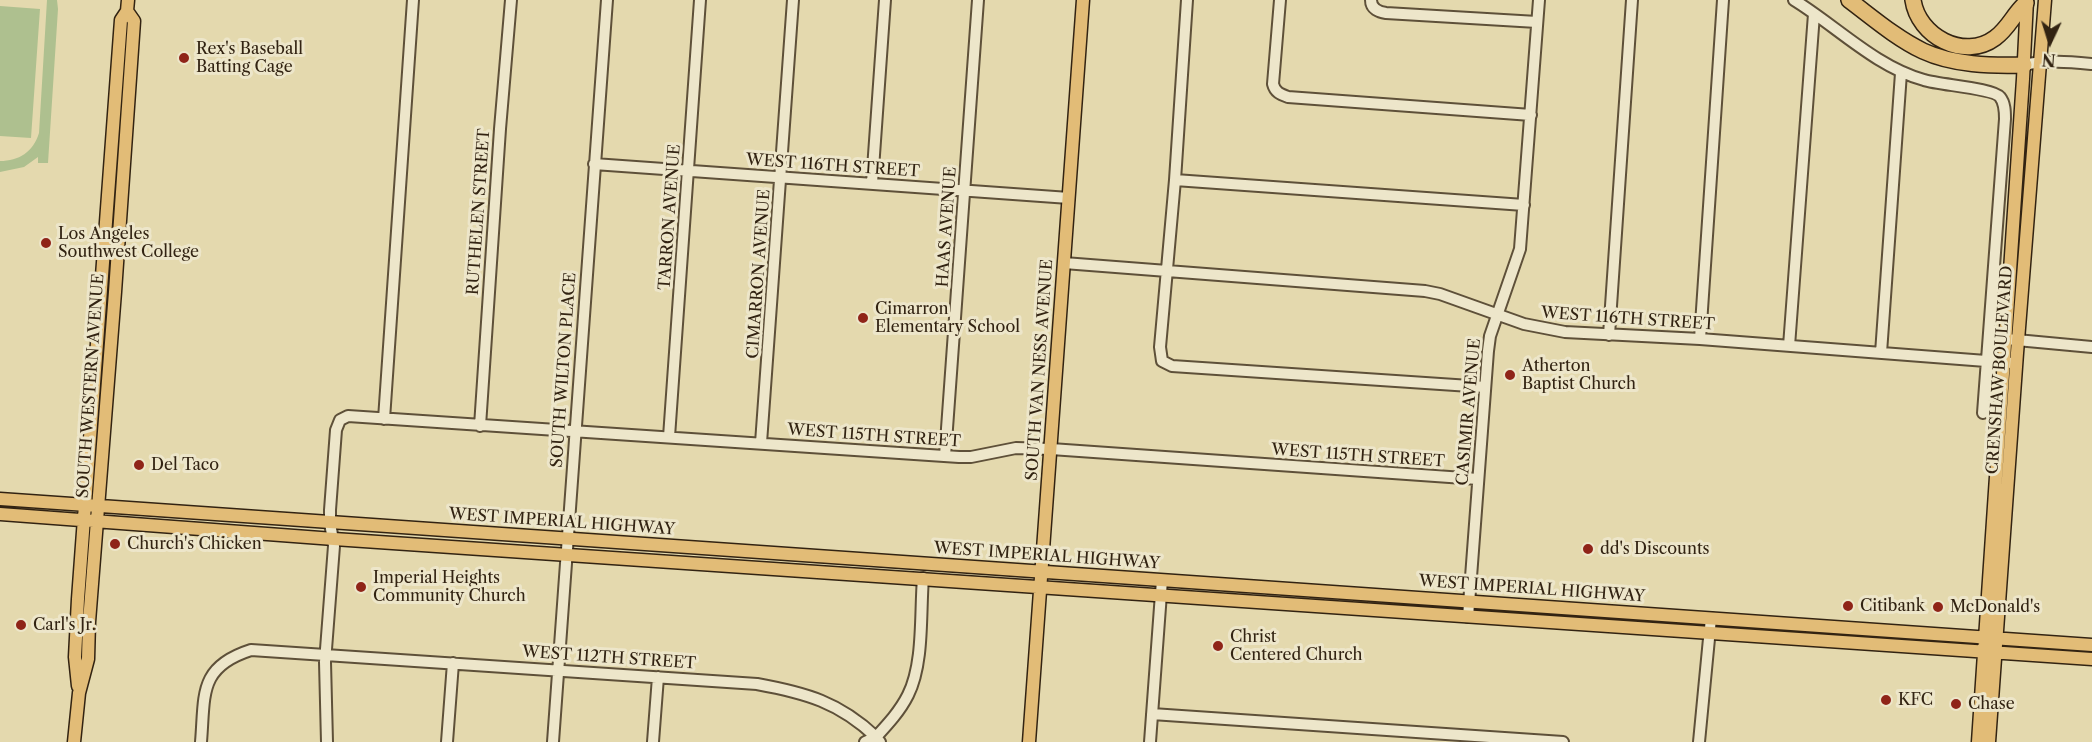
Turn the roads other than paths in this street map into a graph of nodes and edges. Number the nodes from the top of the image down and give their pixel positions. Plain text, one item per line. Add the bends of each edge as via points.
1 (412, 0) edge
2 (511, 0) edge
3 (607, 0) edge
4 (700, 0) edge
5 (793, 0) edge
6 (885, 0) edge
7 (978, 0) edge
8 (1083, 0) edge
9 (1187, 0) edge
10 (1280, 0) edge
11 (1539, 0) edge
12 (1632, 0) edge
13 (1723, 0) edge
14 (1794, 0) edge
15 (1849, 0) edge
16 (1913, 0) edge
17 (2045, 0) edge
18 (2027, 2) edge
19 (1373, 4) edge
20 (128, 6) edge
21 (1814, 14) junction
22 (1537, 22) junction
23 (2040, 61) junction
24 (2092, 64) edge
25 (2024, 65) junction
26 (1902, 73) junction
27 (1531, 115) junction
28 (594, 164) junction
29 (688, 170) junction
30 (780, 177) junction
31 (1175, 180) junction
32 (872, 183) junction
33 (964, 190) junction
34 (1069, 198) junction
35 (1524, 205) junction
36 (1064, 263) junction
37 (1167, 271) junction
38 (1498, 315) junction
39 (1609, 335) junction
40 (1700, 339) junction
41 (2012, 340) junction
42 (1789, 346) junction
43 (2092, 346) edge
44 (1881, 353) junction
45 (1987, 361) junction
46 (2010, 362) junction
47 (1485, 387) junction
48 (1983, 413) dead end
49 (384, 419) junction
50 (480, 426) junction
51 (575, 432) junction
52 (669, 437) junction
53 (761, 443) junction
54 (1051, 449) junction
55 (945, 456) junction
56 (1478, 479) junction
57 (0, 499) edge
58 (84, 505) junction
59 (99, 505) junction
60 (0, 514) edge
61 (83, 520) junction
62 (97, 521) junction
63 (330, 523) junction
64 (334, 539) junction
65 (567, 539) junction
66 (566, 554) junction
67 (1042, 572) junction
68 (923, 578) junction
69 (1162, 580) junction
70 (1040, 587) junction
71 (1160, 595) junction
72 (1469, 601) junction
73 (1468, 617) junction
74 (1711, 618) junction
75 (1709, 634) junction
76 (1991, 638) junction
77 (2092, 645) edge
78 (326, 653) junction
79 (1990, 653) junction
80 (2092, 659) edge
81 (453, 663) junction
82 (557, 669) junction
83 (658, 676) junction
84 (79, 693) junction
85 (1152, 714) junction
86 (878, 739) edge
87 (74, 742) edge
88 (201, 742) edge
89 (327, 742) edge
90 (447, 742) edge
91 (553, 742) edge
92 (653, 742) edge
93 (865, 742) edge
94 (1029, 742) edge
95 (1150, 742) edge
96 (1563, 742) edge
97 (1699, 742) edge
98 (1978, 742) edge
99 (1989, 742) edge

1 - 49 street
2 - 50 street, RUTHELEN STREET
3 - 28 street, SOUTH WILTON PLACE
4 - 29 street, TARRON AVENUE
5 - 30 street, CIMARRON AVENUE
6 - 32 street
7 - 33 street, HAAS AVENUE
8 - 34 main road, SOUTH VAN NESS AVENUE
9 - 31 street
10 - 27 street via 1273,84 1275,90 1288,97
11 - 22 street, CASIMIR AVENUE
12 - 39 street
13 - 40 street
14 - 21 street
15 - 25 highway via 1906,42 1941,58
16 - 18 highway via 1926,30 1949,44 1965,46 1995,39
17 - 23 main road, CRENSHAW BOULEVARD
18 - 25 main road, CRENSHAW BOULEVARD
19 - 22 street via 1379,12 1386,13
20 - 58 main road, SOUTH WESTERN AVENUE via 121,20
20 - 59 main road, SOUTH WESTERN AVENUE via 134,21
21 - 26 street
21 - 42 street
22 - 27 street, CASIMIR AVENUE
23 - 24 street
23 - 25 street
23 - 41 main road, CRENSHAW BOULEVARD
25 - 41 main road, CRENSHAW BOULEVARD
26 - 44 street
26 - 45 street via 1950,86 1989,91 2001,98 2005,110
27 - 35 street, CASIMIR AVENUE
28 - 29 street, WEST 116TH STREET
28 - 51 street, SOUTH WILTON PLACE
29 - 30 street, WEST 116TH STREET
29 - 52 street, TARRON AVENUE
30 - 32 street, WEST 116TH STREET
30 - 53 street, CIMARRON AVENUE
31 - 35 street
31 - 37 street
32 - 33 street, WEST 116TH STREET
33 - 34 street, WEST 116TH STREET
33 - 55 street, HAAS AVENUE
34 - 36 main road, SOUTH VAN NESS AVENUE
35 - 38 street, CASIMIR AVENUE via 1520,249
36 - 37 street, WEST 116TH STREET
36 - 54 main road, SOUTH VAN NESS AVENUE
37 - 38 street, WEST 116TH STREET via 1425,291
37 - 47 street via 1159,354 1161,361 1172,366
38 - 39 street, WEST 116TH STREET via 1545,329
38 - 47 street, CASIMIR AVENUE via 1490,336
39 - 40 street, WEST 116TH STREET
40 - 42 street, WEST 116TH STREET
41 - 43 street
41 - 46 main road, CRENSHAW BOULEVARD
42 - 44 street, WEST 116TH STREET
44 - 45 street, WEST 116TH STREET
45 - 46 street, WEST 116TH STREET
45 - 48 street
46 - 76 main road, CRENSHAW BOULEVARD
47 - 56 street, CASIMIR AVENUE
49 - 50 street, WEST 115TH STREET
49 - 63 street, WEST 115TH STREET via 348,416 340,420 336,430
50 - 51 street, WEST 115TH STREET
51 - 52 street, WEST 115TH STREET
51 - 65 street, SOUTH WILTON PLACE
52 - 53 street, WEST 115TH STREET
53 - 55 street, WEST 115TH STREET
54 - 55 street, WEST 115TH STREET via 1016,448 971,457
54 - 56 street, WEST 115TH STREET
54 - 67 main road, SOUTH VAN NESS AVENUE
56 - 72 street, CASIMIR AVENUE
57 - 58 main road, WEST IMPERIAL HIGHWAY
58 - 59 main road, WEST IMPERIAL HIGHWAY
58 - 61 main road, SOUTH WESTERN AVENUE
59 - 62 main road, SOUTH WESTERN AVENUE
59 - 63 main road, WEST IMPERIAL HIGHWAY
60 - 61 main road, WEST IMPERIAL HIGHWAY
61 - 62 main road, WEST IMPERIAL HIGHWAY
61 - 84 main road, SOUTH WESTERN AVENUE via 75,657
62 - 64 main road, WEST IMPERIAL HIGHWAY
62 - 84 main road, SOUTH WESTERN AVENUE via 88,658
63 - 64 street
63 - 65 main road, WEST IMPERIAL HIGHWAY
64 - 66 main road, WEST IMPERIAL HIGHWAY
64 - 78 street
65 - 66 street, SOUTH WILTON PLACE
65 - 67 main road, WEST IMPERIAL HIGHWAY
66 - 68 main road, WEST IMPERIAL HIGHWAY
66 - 82 street, SOUTH WILTON PLACE
67 - 69 main road, WEST IMPERIAL HIGHWAY
67 - 70 main road, SOUTH VAN NESS AVENUE
68 - 70 main road, WEST IMPERIAL HIGHWAY
68 - 86 street via 914,678 902,707
69 - 71 street
69 - 72 main road, WEST IMPERIAL HIGHWAY
70 - 71 main road, WEST IMPERIAL HIGHWAY
70 - 94 main road, SOUTH VAN NESS AVENUE
71 - 73 main road, WEST IMPERIAL HIGHWAY
71 - 85 street
72 - 73 street, CASIMIR AVENUE
72 - 74 main road, WEST IMPERIAL HIGHWAY
73 - 75 main road, WEST IMPERIAL HIGHWAY
74 - 75 street
74 - 76 main road, WEST IMPERIAL HIGHWAY
75 - 79 main road, WEST IMPERIAL HIGHWAY
75 - 97 street
76 - 77 main road, WEST IMPERIAL HIGHWAY
76 - 79 main road, CRENSHAW BOULEVARD
78 - 81 street, WEST 112TH STREET
78 - 88 street, WEST 112TH STREET via 251,650 231,656 208,681
78 - 89 street
79 - 80 main road, WEST IMPERIAL HIGHWAY
79 - 98 main road, CRENSHAW BOULEVARD
79 - 99 main road, CRENSHAW BOULEVARD
81 - 82 street, WEST 112TH STREET
81 - 90 street
82 - 83 street, WEST 112TH STREET
82 - 91 street, SOUTH WILTON PLACE
83 - 86 street, WEST 112TH STREET via 785,689 837,707
83 - 92 street
84 - 87 main road, SOUTH WESTERN AVENUE
85 - 95 street
85 - 96 street
86 - 93 street

